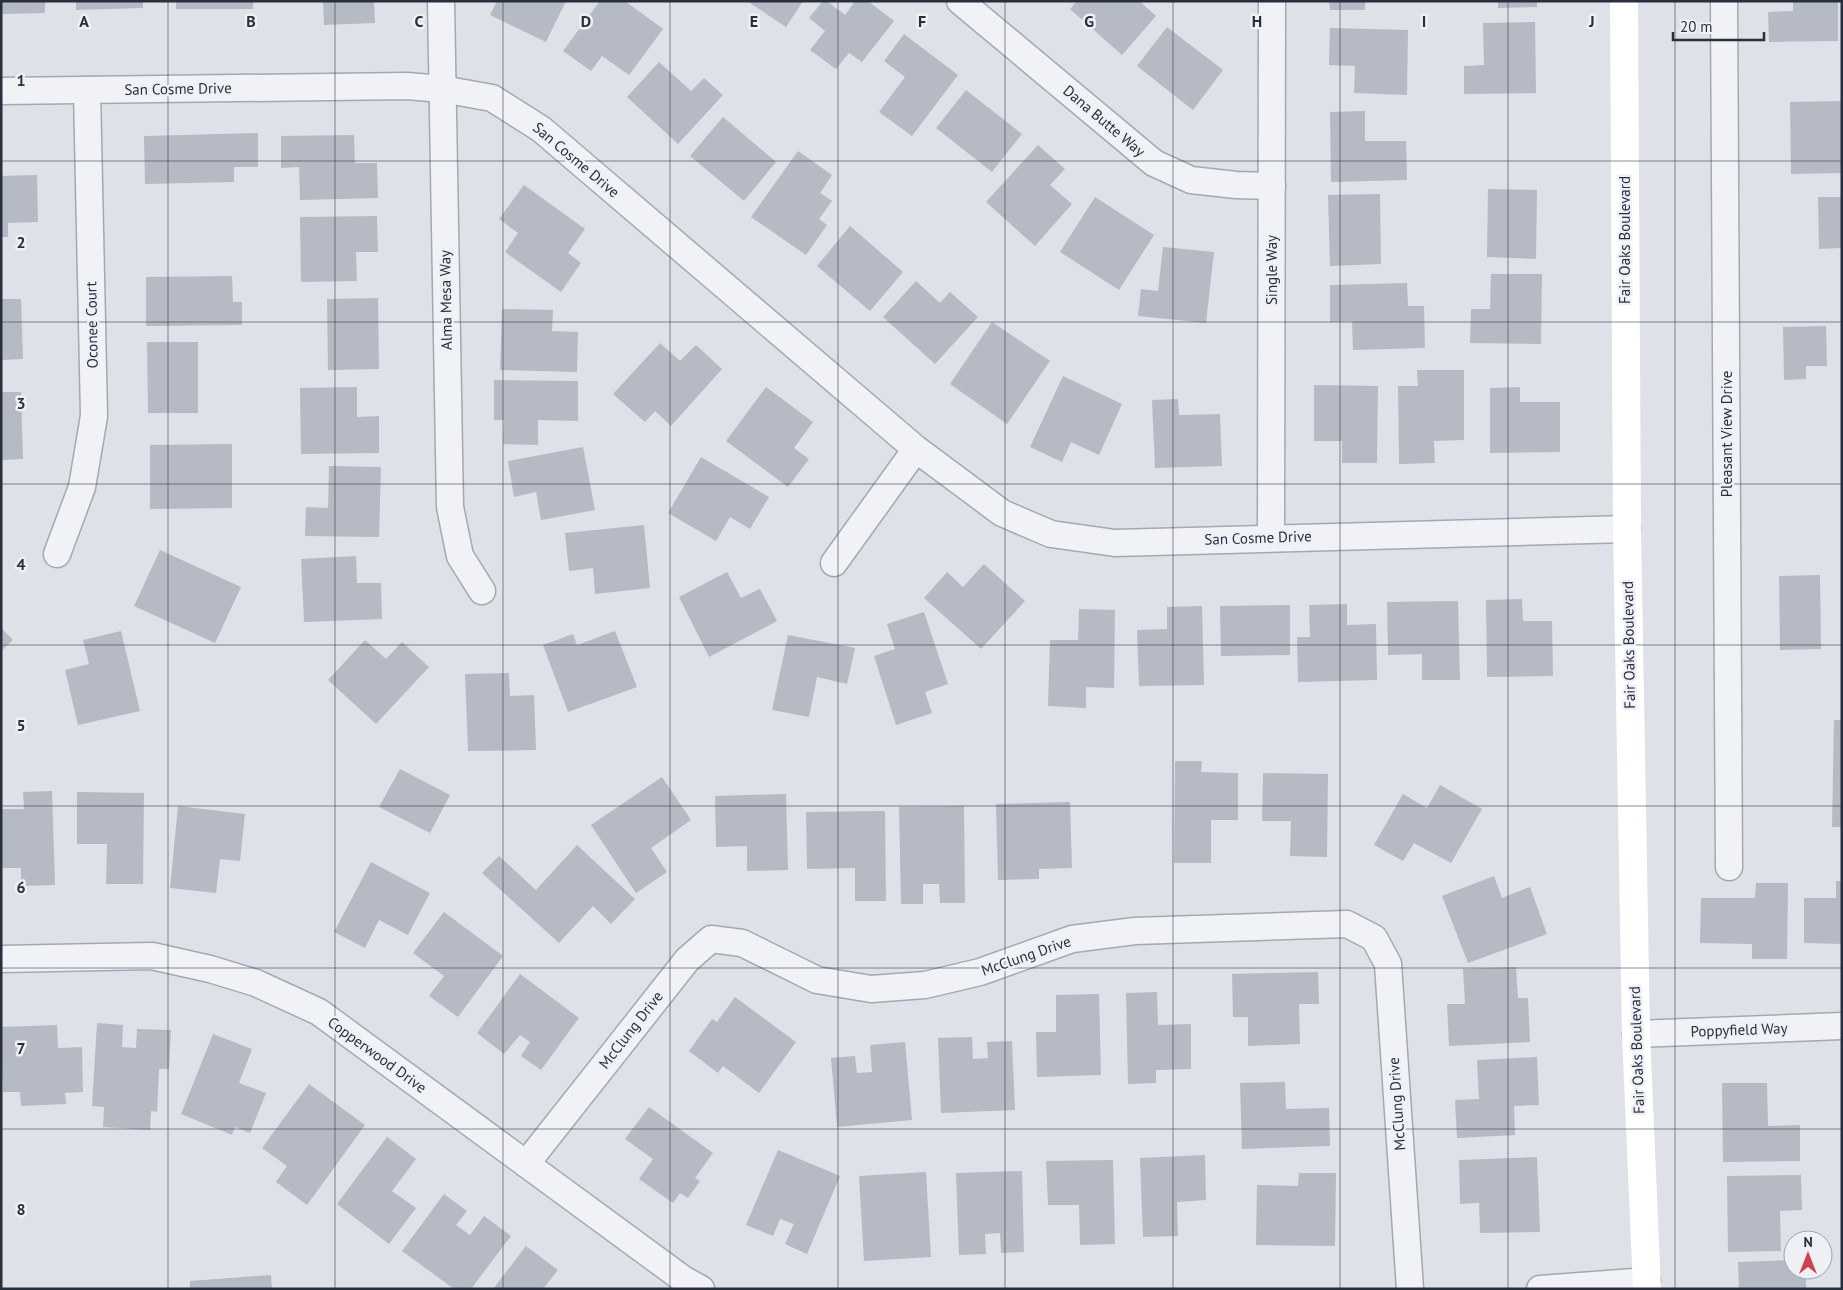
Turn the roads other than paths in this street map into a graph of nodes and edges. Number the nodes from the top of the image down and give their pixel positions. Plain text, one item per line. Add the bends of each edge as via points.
1 (440, 1) edge
2 (960, 1) edge
3 (1272, 1) edge
4 (1624, 1) edge
5 (1724, 1) edge
6 (442, 89) junction
7 (87, 90) junction
8 (1, 91) edge
9 (1272, 186) junction
10 (916, 449) junction
11 (1627, 529) junction
12 (1271, 538) junction
13 (57, 554) dead end
14 (834, 563) dead end
15 (482, 591) dead end
16 (1729, 866) dead end
17 (1, 959) edge
18 (1842, 1026) edge
19 (1636, 1034) junction
20 (526, 1164) junction
21 (1647, 1285) edge
22 (702, 1289) edge
23 (1410, 1289) edge
24 (1540, 1289) edge

1 - 6 street, Alma Mesa Way
2 - 9 street, Dana Butte Way via 1154,163 1191,180
3 - 9 street, Single Way
4 - 11 main road, Fair Oaks Boulevard
5 - 16 street, Pleasant View Drive
6 - 7 street, San Cosme Drive via 407,86
6 - 10 street, San Cosme Drive via 492,98 541,128
6 - 15 street, Alma Mesa Way via 450,507 460,556
7 - 8 street, San Cosme Drive
7 - 13 street, Oconee Court via 94,416 82,487
9 - 12 street, Single Way
10 - 12 street, San Cosme Drive via 1002,513 1051,534 1115,543
10 - 14 street
11 - 12 street, San Cosme Drive
11 - 19 main road, Fair Oaks Boulevard
17 - 20 street, Copperwood Drive via 152,956 256,983 319,1012
18 - 19 street, Poppyfield Way
19 - 21 main road, Fair Oaks Boulevard
20 - 22 street, Copperwood Drive via 683,1279
20 - 23 street, McClung Drive via 687,960 711,939 742,943 817,980 871,989 924,985 980,972 1072,939 1135,931 1347,924 1374,938 1388,964
21 - 24 street

